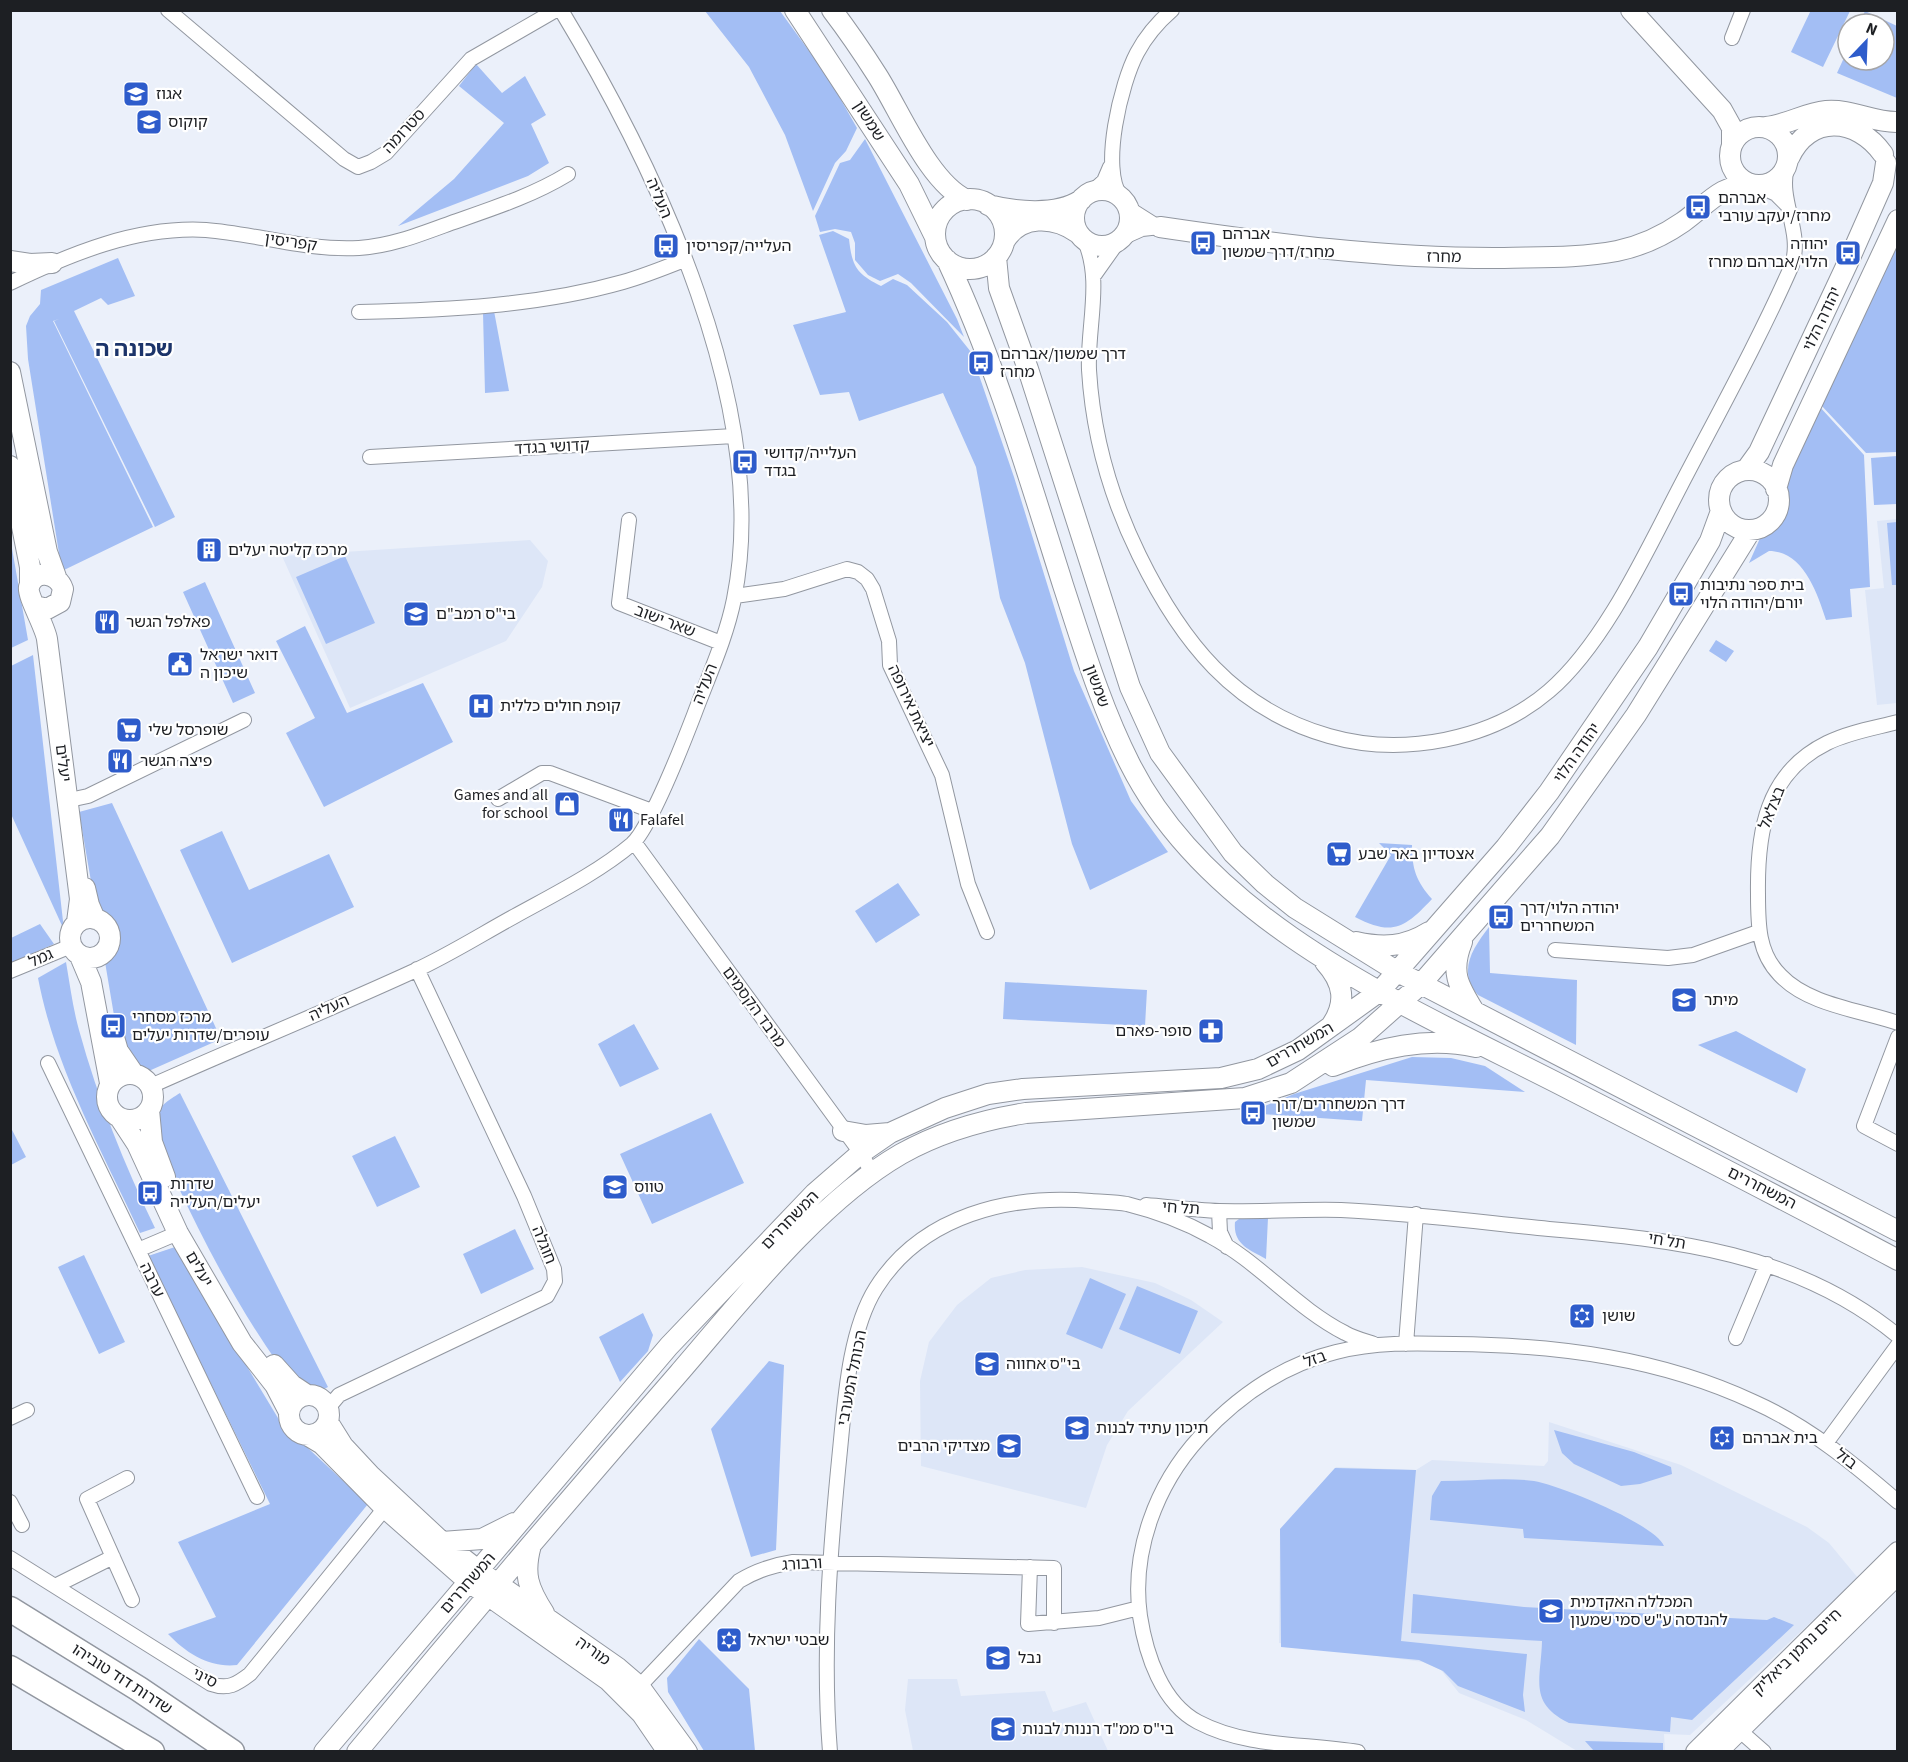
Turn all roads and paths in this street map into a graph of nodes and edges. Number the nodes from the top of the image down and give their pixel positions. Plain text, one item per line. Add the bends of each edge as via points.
1 (168, 10) edge
2 (556, 10) edge
3 (561, 10) edge
4 (795, 10) edge
5 (832, 10) edge
6 (1172, 10) edge
7 (1631, 10) edge
8 (1743, 10) edge
9 (1732, 38) dead end
10 (1722, 110) junction
11 (1897, 122) edge
12 (1762, 127) junction
13 (1731, 151) junction
14 (1788, 163) junction
15 (1889, 164) edge
16 (1111, 165) junction
17 (568, 174) dead end
18 (1755, 185) junction
19 (1087, 196) junction
20 (1713, 197) junction
21 (967, 200) junction
22 (1125, 203) junction
23 (988, 205) junction
24 (1789, 209) junction
25 (1898, 220) edge
26 (1160, 227) junction
27 (1081, 236) junction
28 (935, 237) junction
29 (1120, 240) junction
30 (1000, 250) junction
31 (947, 260) junction
32 (10, 261) edge
33 (684, 261) junction
34 (52, 263) junction
35 (1095, 274) junction
36 (10, 283) edge
37 (359, 312) dead end
38 (10, 372) edge
39 (734, 436) junction
40 (370, 458) dead end
41 (10, 466) edge
42 (1746, 470) junction
43 (1776, 489) junction
44 (1721, 511) junction
45 (628, 520) dead end
46 (1751, 530) junction
47 (56, 578) junction
48 (30, 584) junction
49 (735, 596) junction
50 (58, 604) junction
51 (35, 606) junction
52 (722, 643) junction
53 (244, 720) dead end
54 (1898, 722) edge
55 (74, 799) junction
56 (498, 799) dead end
57 (652, 811) junction
58 (634, 842) junction
59 (86, 921) junction
60 (1436, 928) junction
61 (987, 932) dead end
62 (1758, 932) junction
63 (1337, 935) junction
64 (1464, 935) junction
65 (1555, 950) dead end
66 (75, 951) junction
67 (102, 953) junction
68 (1318, 953) junction
69 (417, 969) junction
70 (10, 971) edge
71 (1398, 972) junction
72 (1420, 984) junction
73 (1380, 991) junction
74 (1401, 1003) junction
75 (1474, 1011) junction
76 (1898, 1023) edge
77 (1329, 1030) junction
78 (1898, 1037) edge
79 (1496, 1052) junction
80 (48, 1063) dead end
81 (132, 1073) junction
82 (110, 1083) junction
83 (1291, 1083) junction
84 (151, 1086) junction
85 (149, 1110) junction
86 (120, 1118) junction
87 (843, 1131) junction
88 (890, 1133) junction
89 (1898, 1144) edge
90 (861, 1153) junction
91 (872, 1173) junction
92 (1126, 1204) junction
93 (1219, 1211) junction
94 (1416, 1214) junction
95 (1898, 1231) edge
96 (178, 1233) junction
97 (1227, 1247) junction
98 (138, 1250) junction
99 (1898, 1260) edge
100 (1767, 1264) junction
101 (1898, 1336) edge
102 (1736, 1338) dead end
103 (1374, 1344) junction
104 (1406, 1344) junction
105 (1898, 1346) edge
106 (307, 1395) junction
107 (27, 1410) dead end
108 (289, 1412) junction
109 (328, 1415) junction
110 (10, 1418) edge
111 (307, 1435) junction
112 (1826, 1443) junction
113 (128, 1478) dead end
114 (257, 1497) dead end
115 (10, 1502) edge
116 (1898, 1502) edge
117 (385, 1508) junction
118 (525, 1516) junction
119 (22, 1525) dead end
120 (442, 1542) junction
121 (532, 1542) junction
122 (1898, 1552) edge
123 (113, 1557) junction
124 (10, 1558) edge
125 (828, 1563) junction
126 (1030, 1567) junction
127 (1898, 1574) edge
128 (474, 1577) junction
129 (55, 1586) junction
130 (492, 1589) junction
131 (132, 1600) dead end
132 (1139, 1608) junction
133 (10, 1609) edge
134 (549, 1620) junction
135 (1054, 1623) junction
136 (10, 1668) edge
137 (634, 1692) junction
138 (1739, 1730) junction
139 (152, 1752) edge
140 (232, 1752) edge
141 (324, 1752) edge
142 (357, 1752) edge
143 (668, 1752) edge
144 (687, 1752) edge
145 (830, 1752) edge
146 (1358, 1752) edge
147 (1696, 1752) edge
148 (1717, 1752) edge
149 (1764, 1752) edge

1 - 2 street, סטרומה via 358,167 386,153 471,59
3 - 33 street, העליה via 629,131
4 - 28 main road, שמשון via 909,184
5 - 21 main road, שמשון via 877,75 935,172 949,190
6 - 16 street via 1147,36 1127,76
7 - 10 main road
8 - 9 street
10 - 12 main road
10 - 13 main road via 1732,128
11 - 12 main road via 1826,111
11 - 15 main road, יהודה הלוי via 1884,136
12 - 13 main road via 1744,130
12 - 14 main road via 1782,137 1788,149
13 - 18 main road via 1737,175
13 - 20 main road, מחרז via 1726,176
14 - 15 main road via 1803,137 1812,131 1845,126 1866,135
14 - 18 main road via 1774,181
14 - 24 street via 1785,189
15 - 42 main road, יהודה הלוי via 1849,260 1759,452
16 - 19 street via 1104,181
16 - 22 street via 1114,183
17 - 34 street, קפריסין via 511,202 396,243 325,247 206,230 175,231 132,237
18 - 20 main road, מחרז via 1734,186
18 - 24 street via 1776,194
19 - 22 main road via 1109,191
19 - 23 main road via 1064,207 1016,211
19 - 27 main road via 1074,216
20 - 26 main road, מחרז via 1657,238 1618,251 1581,256 1460,258 1366,254
21 - 23 main road
21 - 28 main road via 944,211
22 - 26 street, מחרז
22 - 29 main road via 1130,225
23 - 30 main road via 1002,221
24 - 35 street via 1796,247 1789,270 1664,517 1592,642 1561,680 1528,706 1481,729 1414,744 1341,740 1275,716 1246,699 1222,678 1180,624 1124,525 1100,450 1089,368
25 - 43 main road, יהודה הלוי via 1783,465
26 - 29 street, מחרז via 1142,229
27 - 29 main road via 1100,246
27 - 30 main road via 1061,223 1040,220 1019,227
27 - 35 street
28 - 31 main road
29 - 35 street
30 - 31 main road via 983,266 973,269
30 - 63 main road, שמשון via 999,288 1130,687 1160,753 1233,853 1265,884
31 - 68 main road, שמשון via 997,380 1100,698 1132,768 1186,847 1221,884 1259,915
32 - 34 main road
33 - 37 street via 624,282 555,297 433,311
33 - 39 street, העליה via 710,329
34 - 36 street, קפריסין
38 - 47 main road via 47,552
39 - 40 street, קדושי בגדד
39 - 49 street, העליה via 740,514
41 - 48 main road
42 - 43 main road via 1765,475
42 - 44 main road via 1733,474 1723,484 1719,497
43 - 46 main road via 1774,516
44 - 46 main road via 1732,525
44 - 60 main road, יהודה הלוי via 1710,541 1589,736 1506,847
45 - 52 street, שאר ישוב via 619,603
46 - 64 main road, יהודה הלוי via 1605,760 1550,836
47 - 48 main road via 40,575
47 - 50 main road via 63,589
48 - 51 main road via 29,598
49 - 52 street, העליה
49 - 61 street, יציאת אירופה via 784,589 847,569 867,579 889,641 890,665 942,775 968,884
50 - 51 main road via 47,609
50 - 55 main road, יעלים via 55,640
51 - 59 main road, יעלים via 47,639
52 - 57 street, העליה
53 - 55 street, יעלים
54 - 62 street, בצלאל via 1828,742 1789,771 1773,796 1758,846
55 - 59 main road, יעלים
56 - 57 street via 542,773 550,773
57 - 58 street, העליה
58 - 69 street, העליה via 565,888
58 - 87 street, מרבד הקסמים
59 - 66 main road via 70,933
59 - 67 main road via 104,924 109,932 108,946
60 - 63 main road via 1417,939 1382,947
60 - 71 main road, יהודה הלוי
62 - 65 street via 1693,955 1668,958
62 - 76 street, בצלאל via 1771,965 1791,985
63 - 71 main road, שמשון
64 - 72 main road, יהודה הלוי
64 - 75 main road via 1455,958 1456,975
66 - 67 main road via 93,958
66 - 70 street, גמל
66 - 82 main road via 91,982
67 - 81 main road via 102,981 112,1034
68 - 73 main road, שמשון
68 - 77 main road via 1336,976 1343,996
69 - 84 street, העליה
69 - 109 street, חוגלה via 524,1197 554,1269 555,1281 547,1296 339,1395
71 - 72 main road, המשחררים
71 - 73 main road, המשחררים
72 - 74 main road, המשחררים
72 - 75 main road, המשחררים
73 - 74 main road, שמשון
73 - 77 main road, המשחררים
74 - 79 main road, המשחררים
74 - 83 main road, המשחררים via 1360,1038
75 - 95 main road, המשחררים
77 - 88 main road, המשחררים via 1258,1069 1221,1078 988,1094
78 - 89 street via 1864,1126
79 - 83 main road via 1444,1042 1398,1046 1364,1054
79 - 99 main road, המשחררים
80 - 98 street, ערבה
81 - 82 main road via 120,1075
81 - 84 main road
82 - 86 main road via 107,1103
83 - 91 main road, המשחררים via 1224,1102 993,1118 938,1136
84 - 85 main road
85 - 86 main road via 134,1120
85 - 106 main road, יעלים via 152,1142 189,1228 259,1348 286,1380
86 - 96 main road, יעלים via 137,1144
87 - 88 main road via 866,1135
87 - 90 street, מרבד הקסמים
88 - 90 main road, המשחררים
90 - 91 street, מרבד הקסמים
90 - 118 main road, המשחררים via 815,1193 669,1346
91 - 121 main road, המשחררים via 782,1255
92 - 93 street, תל חי
92 - 97 street, הכותל המערבי via 1179,1222
92 - 125 street, הכותל המערבי via 1027,1200 987,1208 953,1220 898,1258 875,1290 852,1358
93 - 94 street, תל חי
93 - 97 street via 1220,1232
94 - 100 street, תל חי via 1654,1238
94 - 104 street
96 - 98 street
96 - 108 main road, יעלים via 242,1343 275,1385
97 - 103 street, הכותל המערבי via 1323,1319
98 - 114 street, ערבה
100 - 101 street, תל חי via 1836,1294
100 - 102 street
103 - 104 street, בזל
103 - 132 street, בזל via 1323,1356 1266,1380 1237,1400 1190,1448 1157,1504 1144,1542 1137,1573
104 - 112 street, בזל via 1488,1344 1654,1365 1701,1379 1757,1403
105 - 112 street
106 - 108 main road via 295,1400
106 - 109 main road via 320,1398
107 - 110 street
108 - 111 main road via 291,1424
109 - 111 main road via 320,1432
109 - 120 main road via 343,1446
111 - 117 main road via 322,1444
112 - 116 street, בזל
113 - 123 street via 87,1499
115 - 119 street
117 - 128 main road
117 - 129 street, סיני via 250,1674 234,1686 220,1688 211,1684
118 - 120 main road via 482,1539
118 - 128 main road, המשחררים
120 - 128 main road
121 - 130 main road, המשחררים
121 - 134 main road via 526,1564 528,1583
122 - 147 main road, חיים נחמן ביאליק
123 - 129 street
123 - 131 street
124 - 129 street, סיני
125 - 126 street, ורבורג
125 - 137 street, ורבורג via 777,1564 739,1581
125 - 145 street, הכותל המערבי
126 - 135 street, ורבורג via 1054,1568
126 - 135 street via 1028,1624
127 - 138 main road, חיים נחמן ביאליק
128 - 130 main road, מוריה
128 - 141 main road, המשחררים
130 - 134 main road, מוריה
130 - 137 main road, מוריה
130 - 142 main road, המשחררים
132 - 135 street
132 - 146 street, בזל via 1151,1663 1178,1706 1196,1721 1249,1740
133 - 140 highway, שדרות דוד טוביהו
134 - 137 main road, מוריה
136 - 139 highway
137 - 143 main road, מוריה
137 - 144 main road, מוריה
138 - 148 main road, חיים נחמן ביאליק
138 - 149 street

